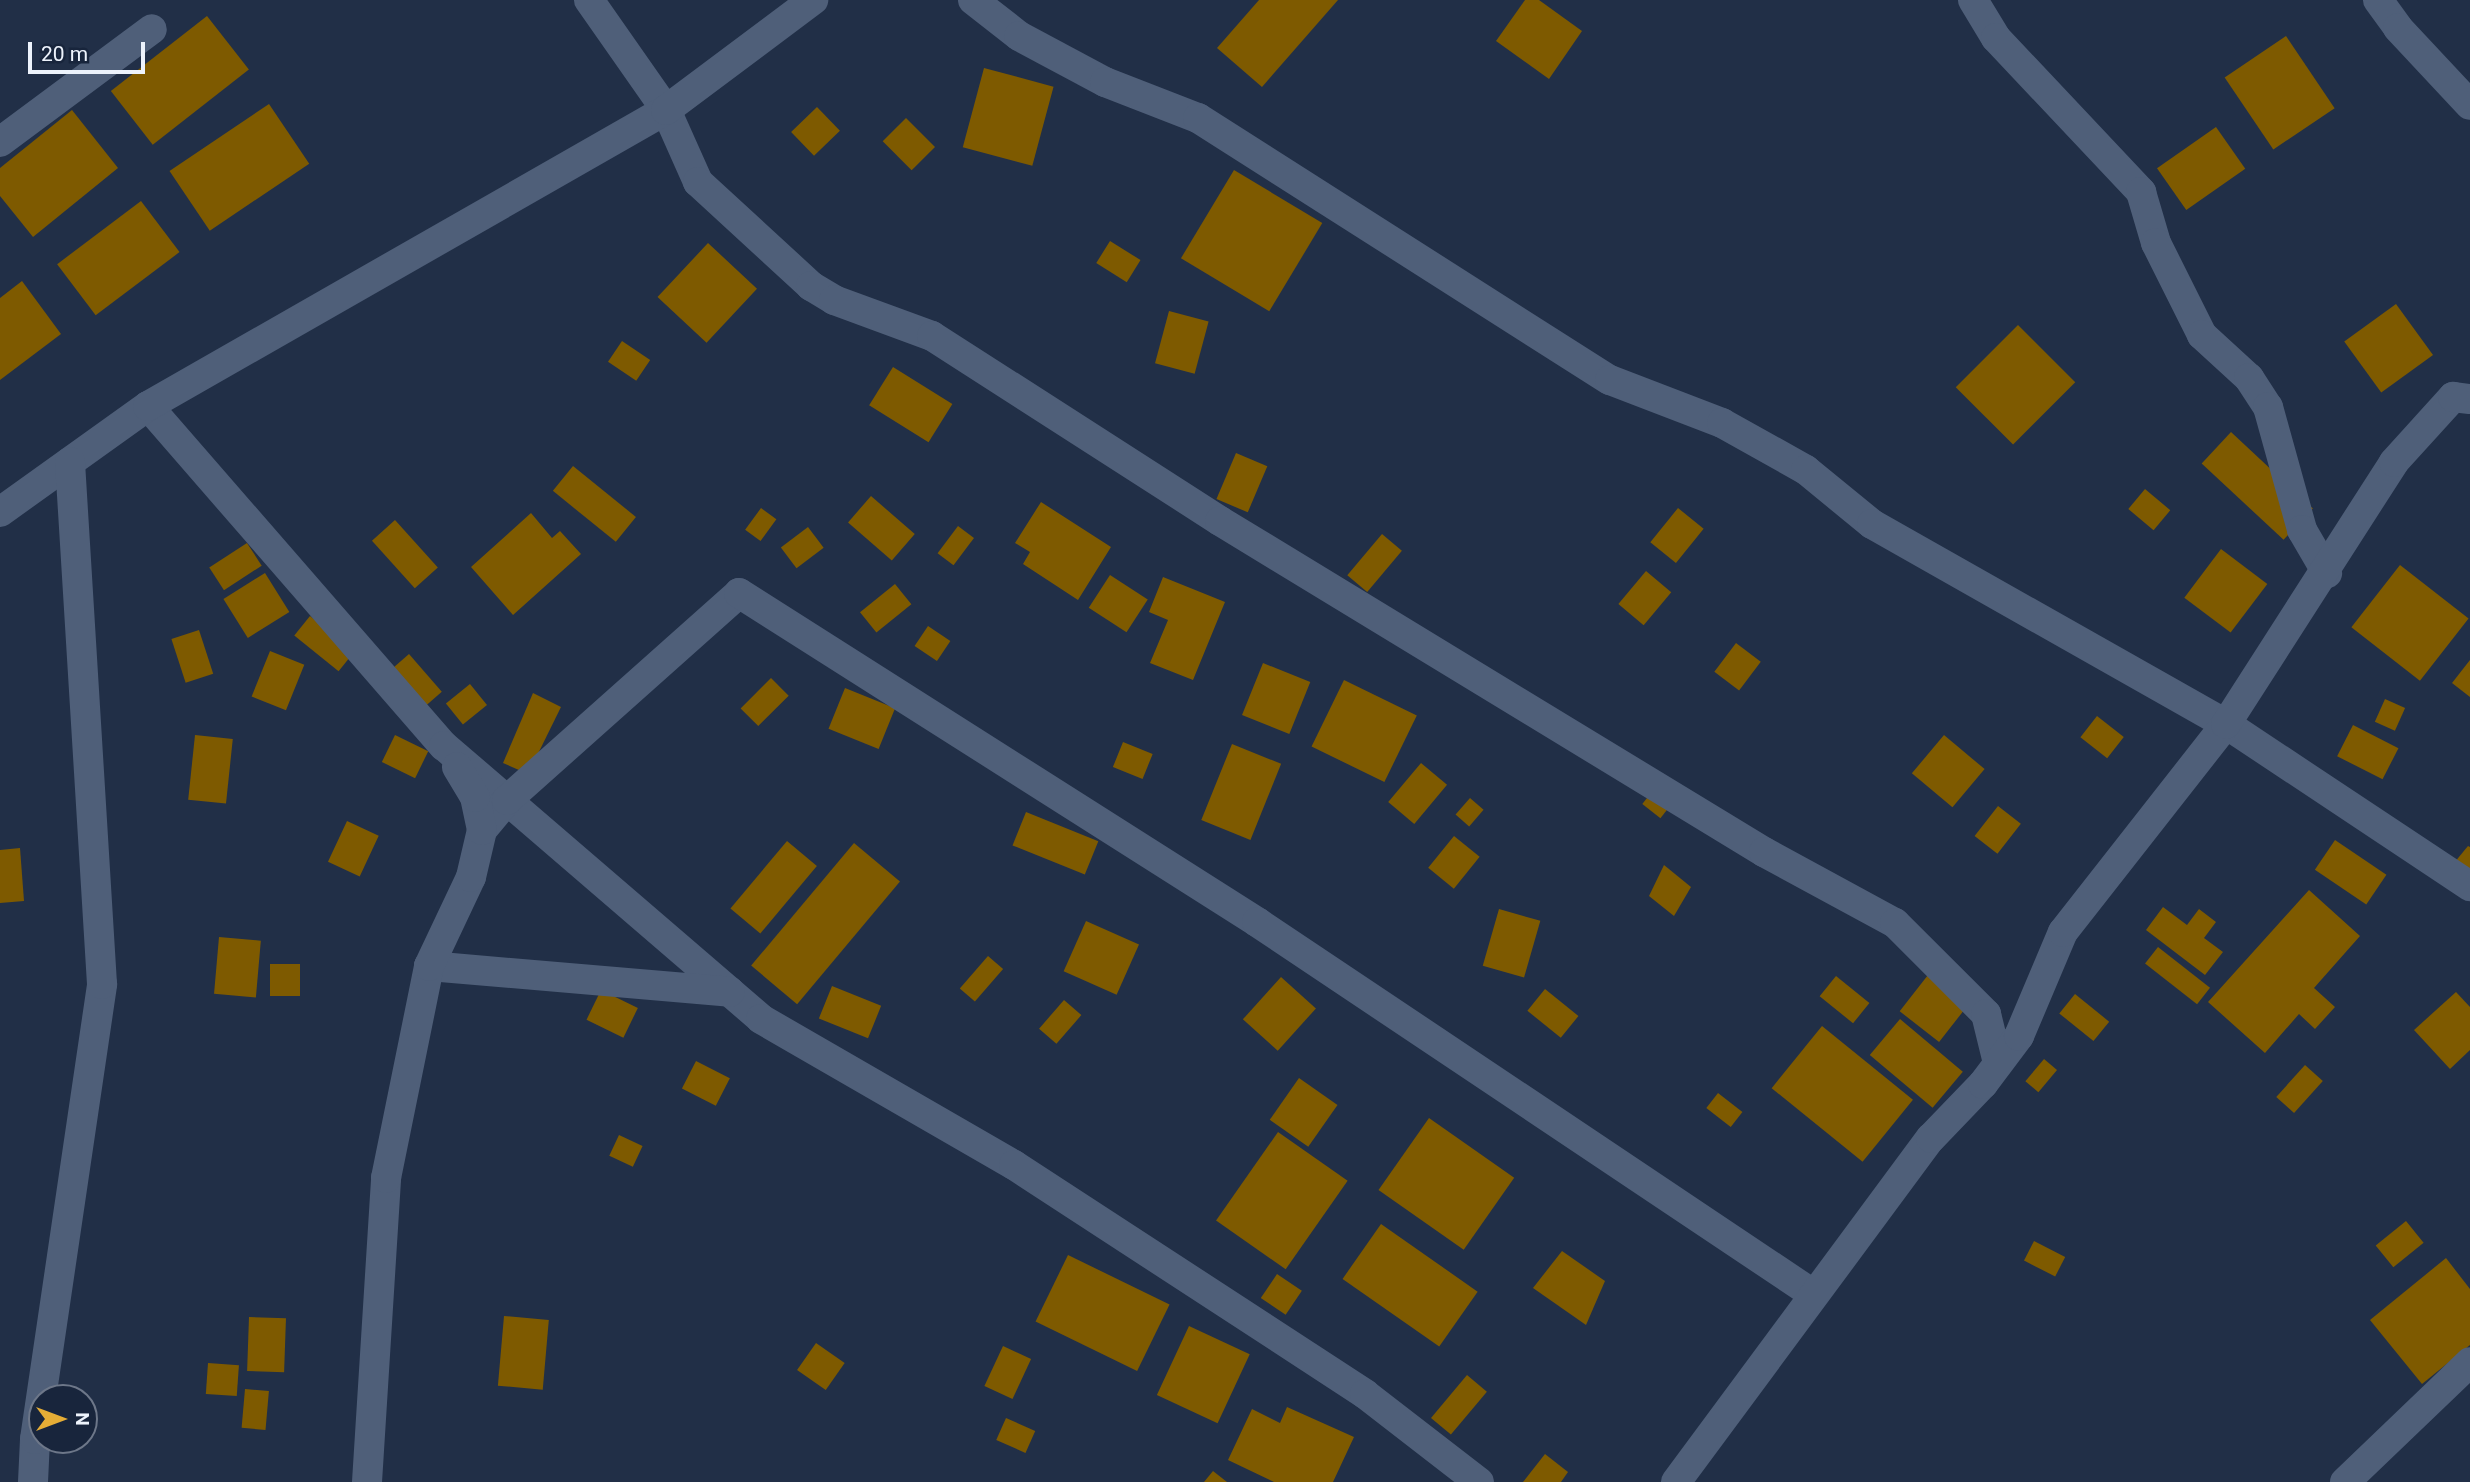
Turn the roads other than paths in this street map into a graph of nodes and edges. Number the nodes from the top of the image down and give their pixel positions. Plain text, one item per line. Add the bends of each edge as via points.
1 (589, 0) edge
2 (813, 0) edge
3 (973, 0) edge
4 (1973, 0) edge
5 (2378, 0) edge
6 (152, 29) dead end
7 (2470, 104) edge
8 (666, 110) junction
9 (0, 142) edge
10 (2470, 399) edge
11 (148, 406) junction
12 (70, 462) junction
13 (0, 512) edge
14 (2327, 573) junction
15 (2226, 724) junction
16 (444, 746) junction
17 (507, 800) junction
18 (482, 830) junction
19 (2470, 886) edge
20 (429, 966) junction
21 (730, 992) junction
22 (1998, 1063) junction
23 (1812, 1294) junction
24 (2470, 1362) edge
25 (33, 1482) edge
26 (367, 1482) edge
27 (1479, 1482) edge
28 (1676, 1482) edge
29 (2345, 1482) edge

1 - 8 street
2 - 8 street
3 - 15 street via 1019,36 1105,82 1198,118 1610,380 1722,423 1806,470 1872,524
4 - 14 street via 1996,38 2141,192 2156,243 2202,335 2249,378 2268,407 2302,530
5 - 7 street via 2398,28
6 - 9 street
8 - 11 street
8 - 22 street via 698,182 811,286 834,300 932,336 1267,550 1764,852 1895,923 1986,1014
10 - 14 street via 2453,397 2394,462
11 - 12 street
11 - 16 street
12 - 13 street
12 - 25 street via 102,984 35,1439
14 - 15 street
15 - 19 street
15 - 22 street via 2063,932 2019,1036
16 - 17 street
16 - 18 street via 475,797
17 - 18 street
17 - 21 street
17 - 23 street via 739,593 1257,922
18 - 20 street via 471,877
20 - 21 street
20 - 26 street via 386,1178
21 - 27 street via 761,1019 1014,1165 1365,1394
22 - 23 street via 1931,1138
23 - 28 street
24 - 29 street

